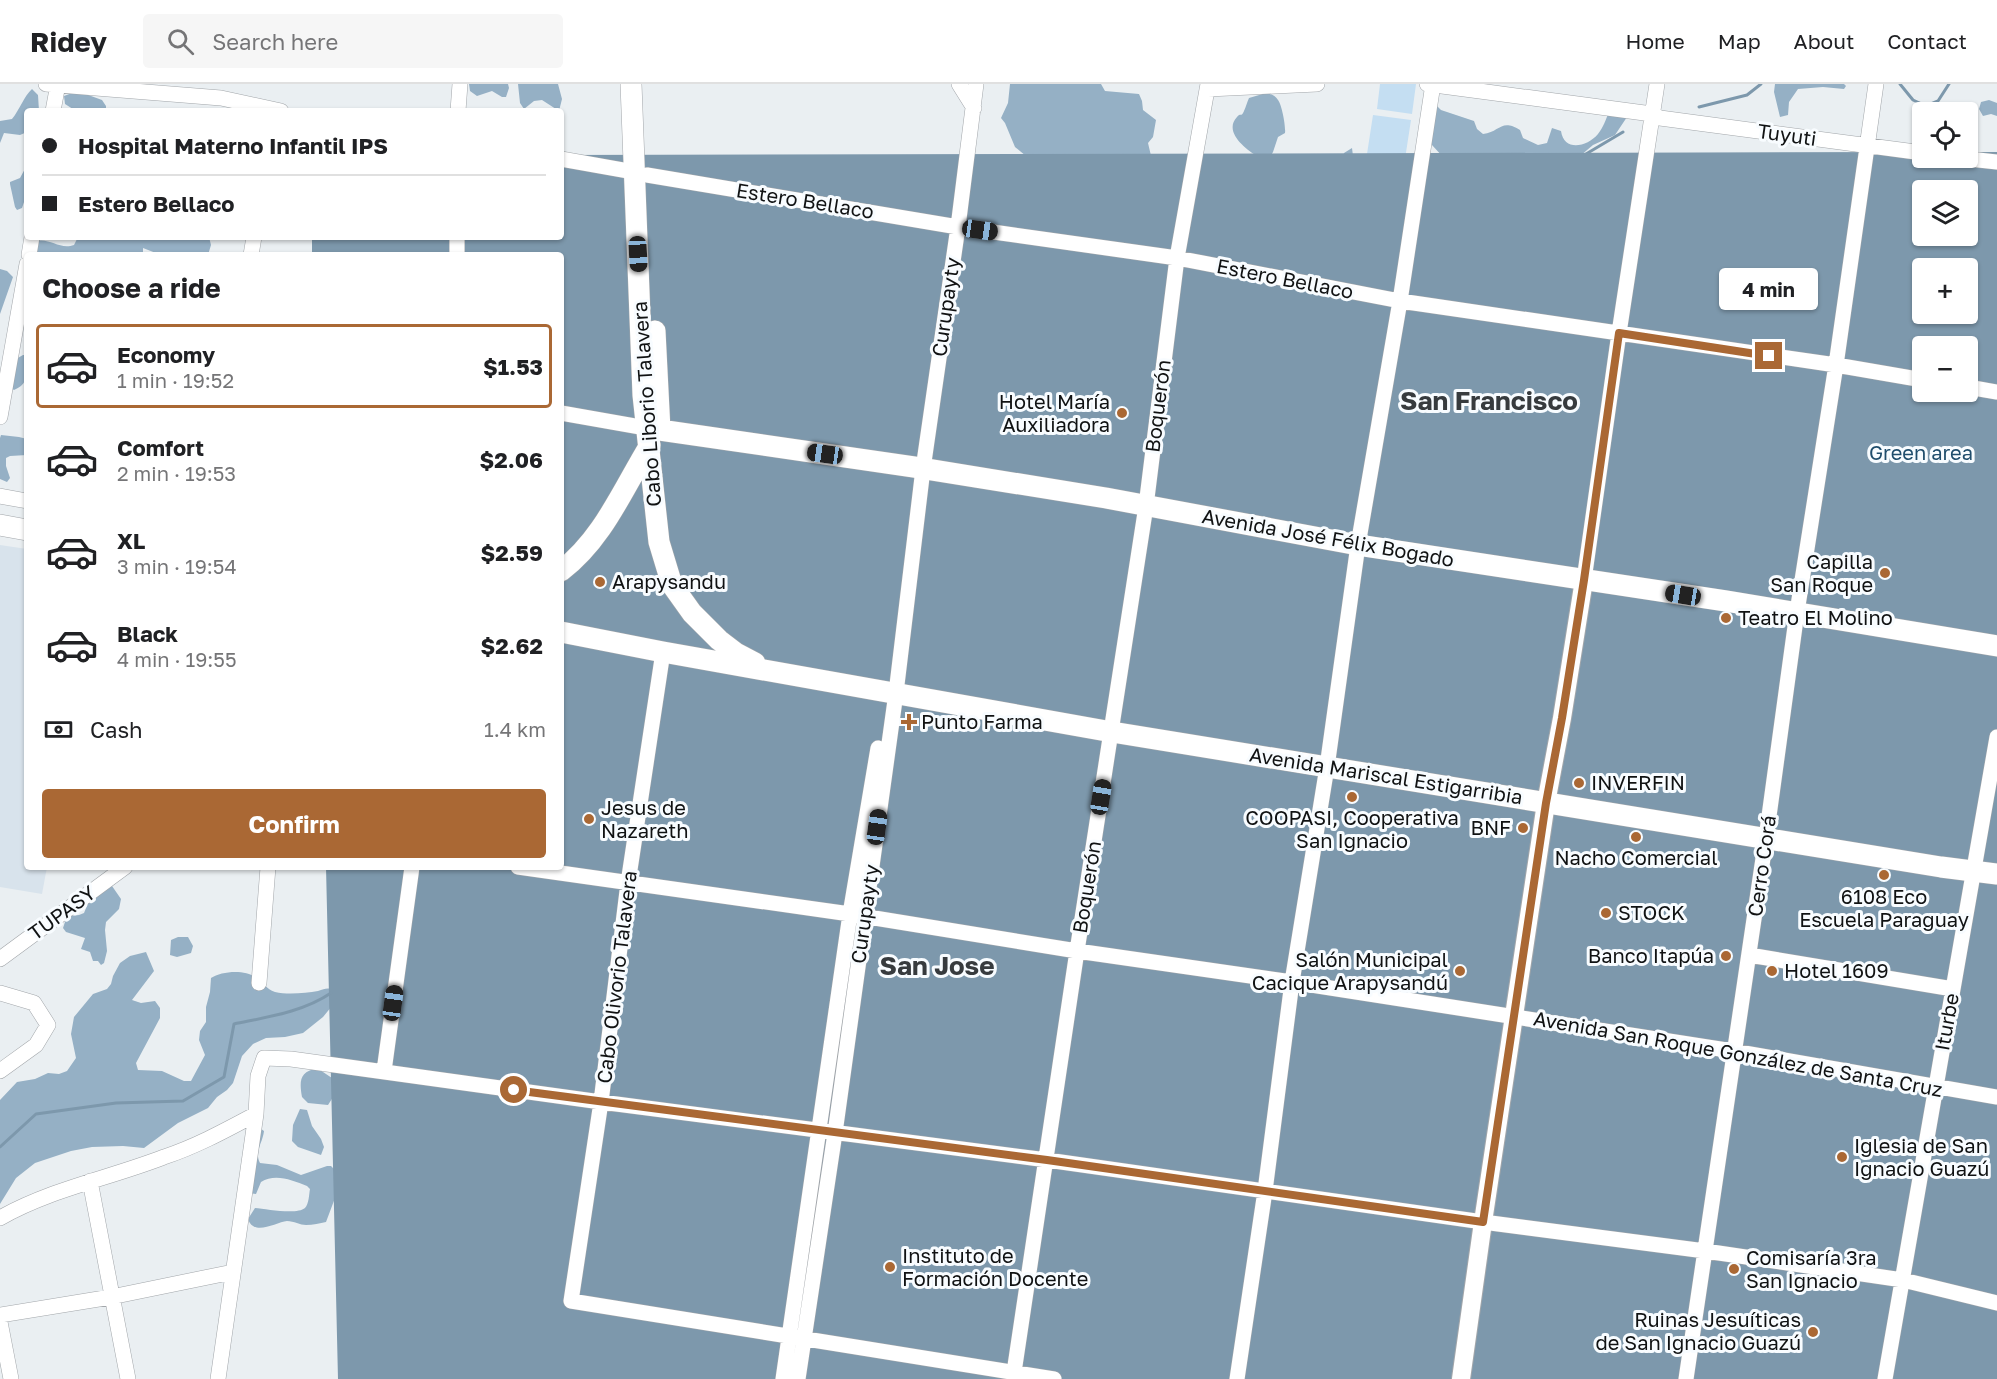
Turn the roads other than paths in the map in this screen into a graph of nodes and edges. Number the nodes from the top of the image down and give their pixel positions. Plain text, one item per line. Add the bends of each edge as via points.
1 (460, 84) edge
2 (631, 84) edge
3 (643, 84) edge
4 (958, 84) edge
5 (976, 84) edge
6 (1317, 84) edge
7 (1427, 84) edge
8 (1433, 84) edge
9 (1657, 84) edge
10 (1876, 84) edge
11 (54, 85) edge
12 (1208, 87) edge
13 (220, 91) edge
14 (53, 108) edge
15 (268, 108) edge
16 (458, 108) edge
17 (974, 108) junction
18 (1652, 114) junction
19 (1869, 146) junction
20 (1912, 152) edge
21 (564, 160) edge
22 (1978, 160) edge
23 (1997, 162) edge
24 (641, 173) junction
25 (956, 223) junction
26 (1177, 255) junction
27 (24, 299) edge
28 (1400, 301) junction
29 (22, 323) edge
30 (1619, 333) junction
31 (1836, 359) junction
32 (1912, 377) edge
33 (1978, 389) edge
34 (1997, 392) edge
35 (564, 414) edge
36 (0, 417) edge
37 (651, 435) junction
38 (918, 468) junction
39 (0, 496) edge
40 (24, 500) edge
41 (1146, 506) junction
42 (0, 525) edge
43 (24, 529) edge
44 (1358, 545) junction
45 (564, 568) edge
46 (1584, 580) junction
47 (1797, 612) junction
48 (564, 633) edge
49 (1997, 646) edge
50 (663, 652) junction
51 (775, 671) junction
52 (892, 692) junction
53 (1112, 732) junction
54 (1997, 737) edge
55 (1327, 767) junction
56 (1546, 803) junction
57 (1766, 838) junction
58 (120, 870) edge
59 (268, 870) edge
60 (412, 870) edge
61 (539, 870) edge
62 (1973, 871) junction
63 (1997, 874) edge
64 (628, 883) junction
65 (857, 915) junction
66 (1077, 951) junction
67 (1749, 955) junction
68 (0, 959) edge
69 (1292, 982) junction
70 (259, 983) dead end
71 (1953, 989) junction
72 (0, 993) edge
73 (1515, 1017) junction
74 (1734, 1051) junction
75 (0, 1071) edge
76 (384, 1071) junction
77 (1936, 1088) junction
78 (1997, 1097) edge
79 (601, 1102) junction
80 (256, 1114) junction
81 (828, 1132) junction
82 (1047, 1160) junction
83 (90, 1181) junction
84 (1265, 1191) junction
85 (0, 1218) edge
86 (1483, 1222) junction
87 (1705, 1251) junction
88 (233, 1272) junction
89 (1903, 1280) junction
90 (111, 1297) junction
91 (1997, 1303) edge
92 (0, 1316) edge
93 (0, 1322) edge
94 (796, 1338) junction
95 (1014, 1376) edge
96 (11, 1379) edge
97 (128, 1379) edge
98 (218, 1379) edge
99 (783, 1379) edge
100 (798, 1379) edge
101 (1054, 1379) edge
102 (1237, 1379) edge
103 (1461, 1379) edge
104 (1686, 1379) edge
105 (1885, 1379) edge

1 - 16 street
2 - 24 highway, Cabo Liborio Talavera
3 - 24 highway, Cabo Liborio Talavera
4 - 17 street
5 - 17 street, Curupayty
6 - 12 street
7 - 8 street
8 - 18 street
8 - 28 street
9 - 18 street
10 - 19 street, Cerro Corá
11 - 13 street
11 - 14 street
12 - 26 street, Boquerón
13 - 15 street
17 - 25 street, Curupayty
18 - 19 street, Tuyuti
18 - 30 street
19 - 20 street, Tuyuti
19 - 31 street, Cerro Corá
21 - 24 street, Estero Bellaco
22 - 23 street
24 - 25 street, Estero Bellaco
24 - 37 highway, Cabo Liborio Talavera
25 - 26 street, Estero Bellaco
25 - 38 street, Curupayty
26 - 28 street, Estero Bellaco
26 - 41 street, Boquerón
27 - 29 street
28 - 30 street, Estero Bellaco
28 - 44 street
29 - 36 street
30 - 31 street, Estero Bellaco
30 - 46 street
31 - 32 street, Estero Bellaco
31 - 47 street, Cerro Corá
33 - 34 street
35 - 37 street, Avenida José Félix Bogado
37 - 38 highway, Avenida José Félix Bogado
37 - 45 highway via 605,523
37 - 51 highway, Cabo Liborio Talavera via 659,542 672,585 719,640 753,663
38 - 41 highway, Avenida José Félix Bogado
38 - 52 street, Curupayty
39 - 40 street
41 - 44 highway, Avenida José Félix Bogado
41 - 53 street, Boquerón
42 - 43 highway
44 - 46 highway, Avenida José Félix Bogado
44 - 55 street
46 - 47 highway, Avenida José Félix Bogado
46 - 56 main road
47 - 49 highway, Avenida José Félix Bogado
47 - 57 street, Cerro Corá
48 - 50 highway
50 - 51 highway
50 - 64 street, Cabo Olivorio Talavera
51 - 52 highway, Avenida Mariscal Estigarribia
52 - 53 highway, Avenida Mariscal Estigarribia
52 - 65 street, Curupayty
53 - 55 highway, Avenida Mariscal Estigarribia
53 - 66 street, Boquerón
54 - 62 street, Iturbe
55 - 56 highway, Avenida Mariscal Estigarribia
55 - 69 street
56 - 57 highway, Avenida Mariscal Estigarribia
56 - 73 main road
57 - 62 highway, Avenida Mariscal Estigarribia
57 - 67 street, Cerro Corá
58 - 68 street, TUPASY
59 - 70 street
60 - 76 street
61 - 64 street, Avenida San Roque González de Santa Cruz
62 - 63 highway, Avenida Mariscal Estigarribia
62 - 71 street, Iturbe
64 - 65 street, Avenida San Roque González de Santa Cruz
64 - 79 street, Cabo Olivorio Talavera
65 - 66 street, Avenida San Roque González de Santa Cruz
65 - 81 street, Curupayty
66 - 69 street, Avenida San Roque González de Santa Cruz
66 - 82 street, Boquerón
67 - 71 street
67 - 74 street, Cerro Corá
69 - 73 street, Avenida San Roque González de Santa Cruz
69 - 84 street
71 - 77 street, Iturbe
72 - 75 street via 34,1004 48,1025 36,1045
73 - 74 street, Avenida San Roque González de Santa Cruz
73 - 86 main road
74 - 77 street, Avenida San Roque González de Santa Cruz
74 - 87 street, Cerro Corá
76 - 79 street
76 - 80 street via 264,1058 258,1076
77 - 78 street, Avenida San Roque González de Santa Cruz
77 - 89 street, Iturbe
79 - 81 street
79 - 94 street, Cabo Olivorio Talavera via 571,1302
80 - 83 street via 208,1140
80 - 88 street
81 - 82 street
81 - 94 street, Curupayty
82 - 84 street
82 - 95 street, Boquerón
83 - 85 street
83 - 90 street
84 - 86 street
84 - 102 street
86 - 87 street
86 - 103 main road
87 - 89 street
87 - 104 street, Cerro Corá
88 - 90 street
88 - 98 street
89 - 91 street
89 - 105 street, Iturbe
90 - 92 street
90 - 97 street
93 - 96 street
94 - 95 street
94 - 99 street
94 - 100 street, Curupayty
95 - 101 street

